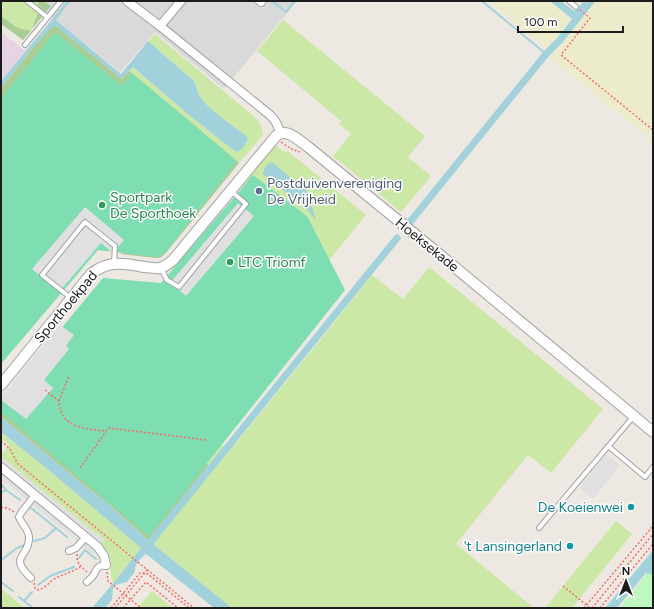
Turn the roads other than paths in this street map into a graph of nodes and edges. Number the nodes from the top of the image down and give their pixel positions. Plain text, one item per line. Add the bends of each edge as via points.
1 (27, 1) edge
2 (61, 1) edge
3 (128, 1) edge
4 (181, 1) edge
5 (568, 1) edge
6 (576, 7) road end
7 (47, 17) junction
8 (160, 26) junction
9 (25, 45) dead end
10 (280, 133) junction
11 (230, 191) junction
12 (114, 264) junction
13 (160, 268) junction
14 (72, 298) junction
15 (1, 385) edge
16 (634, 416) junction
17 (653, 432) edge
18 (608, 446) junction
19 (1, 467) edge
20 (653, 467) edge
21 (35, 495) junction
22 (538, 528) dead end
23 (86, 537) junction
24 (69, 551) dead end
25 (106, 565) joint
26 (31, 578) road end
27 (89, 580) road end

1 - 7 lane
2 - 7 lane
3 - 8 street
4 - 8 street
5 - 6 lane
7 - 9 lane
8 - 10 street via 270,115 278,125
10 - 11 street
10 - 16 street, Hoeksekade via 288,133 307,146
11 - 13 street via 173,260
11 - 13 lane via 246,204 179,287 167,280
12 - 13 street, Sporthoekpad
12 - 14 street, Sporthoekpad via 97,269
12 - 14 lane via 115,246 85,222 42,275
14 - 15 street, Sporthoekpad
16 - 17 street, Hoeksekade
16 - 18 lane
18 - 20 lane via 645,477
18 - 22 lane
19 - 21 street
21 - 23 street
21 - 26 street via 19,515 29,539 20,564
23 - 24 street via 76,548
23 - 25 street via 102,552
25 - 27 street via 98,568

